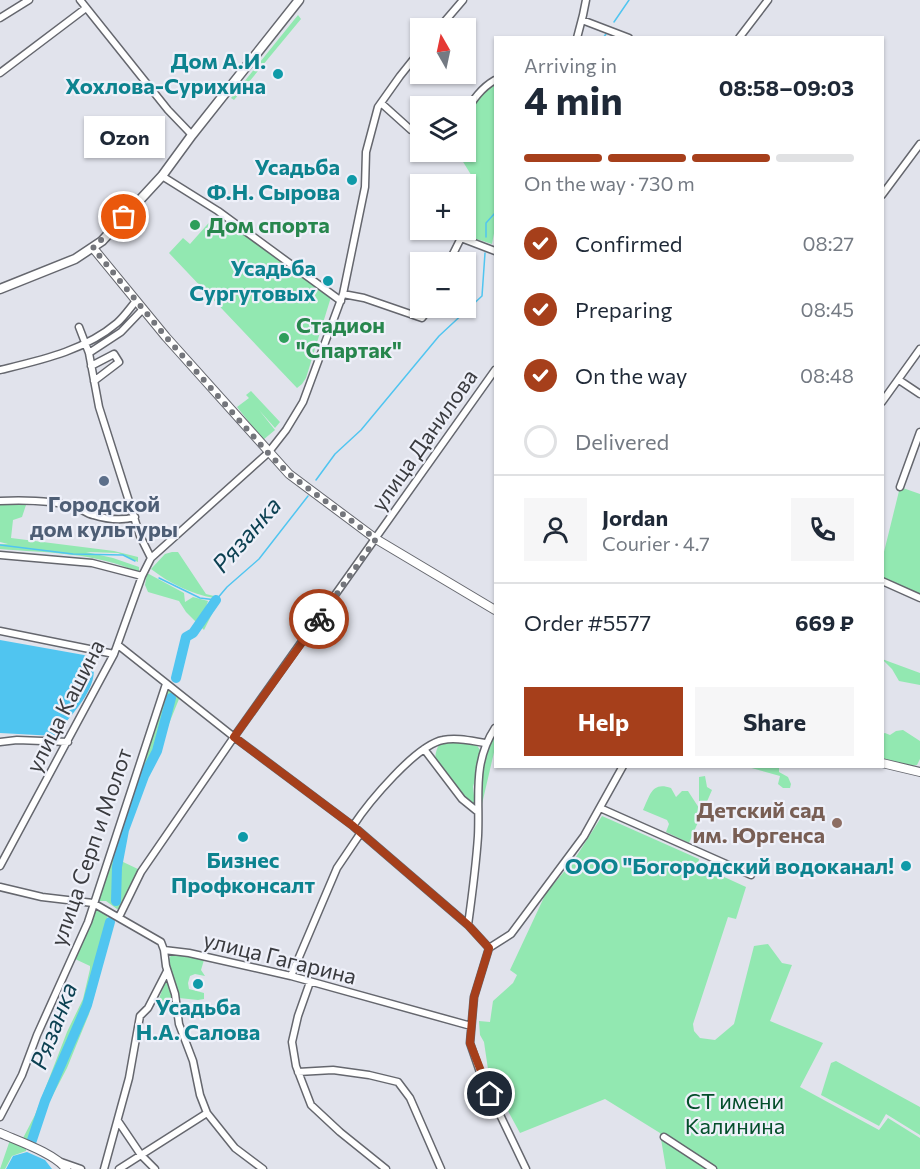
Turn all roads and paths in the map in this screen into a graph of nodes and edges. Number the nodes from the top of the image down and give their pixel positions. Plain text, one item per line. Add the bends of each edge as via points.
1 (29, 0) edge
2 (80, 0) edge
3 (299, 0) edge
4 (463, 0) edge
5 (586, 0) edge
6 (768, 0) edge
7 (86, 8) junction
8 (0, 18) edge
9 (448, 18) edge
10 (582, 20) junction
11 (578, 36) edge
12 (624, 36) edge
13 (741, 36) edge
14 (410, 64) edge
15 (0, 73) edge
16 (494, 81) edge
17 (476, 96) edge
18 (381, 103) junction
19 (410, 129) edge
20 (192, 135) junction
21 (920, 144) edge
22 (162, 176) junction
23 (884, 192) edge
24 (93, 248) junction
25 (494, 250) edge
26 (454, 252) edge
27 (0, 289) edge
28 (342, 298) junction
29 (136, 302) junction
30 (143, 309) junction
31 (410, 314) edge
32 (79, 327) dead end
33 (86, 342) junction
34 (920, 349) edge
35 (88, 353) junction
36 (91, 366) junction
37 (0, 370) edge
38 (494, 371) edge
39 (898, 380) junction
40 (94, 381) junction
41 (920, 394) edge
42 (884, 399) edge
43 (920, 432) edge
44 (268, 453) junction
45 (900, 487) dead end
46 (0, 501) edge
47 (135, 518) junction
48 (376, 539) junction
49 (0, 555) edge
50 (151, 558) junction
51 (142, 576) junction
52 (884, 582) edge
53 (920, 598) edge
54 (494, 609) edge
55 (0, 631) edge
56 (118, 645) junction
57 (114, 654) junction
58 (166, 684) junction
59 (494, 730) edge
60 (234, 737) junction
61 (0, 742) edge
62 (68, 742) junction
63 (485, 743) junction
64 (424, 749) junction
65 (884, 763) edge
66 (622, 768) edge
67 (920, 772) edge
68 (600, 808) junction
69 (478, 812) junction
70 (353, 826) junction
71 (360, 834) junction
72 (0, 866) edge
73 (751, 875) dead end
74 (0, 888) edge
75 (93, 903) junction
76 (119, 917) junction
77 (468, 925) junction
78 (489, 948) junction
79 (164, 950) junction
80 (168, 970) junction
81 (291, 976) junction
82 (310, 982) junction
83 (471, 1026) junction
84 (298, 1072) junction
85 (207, 1113) junction
86 (0, 1117) edge
87 (118, 1121) junction
88 (0, 1133) edge
89 (664, 1137) dead end
90 (141, 1155) junction
91 (64, 1165) edge
92 (81, 1169) edge
93 (104, 1169) edge
94 (119, 1169) edge
95 (155, 1169) edge
96 (263, 1169) edge
97 (386, 1169) edge
98 (441, 1169) edge
99 (526, 1169) edge
100 (713, 1169) edge

1 - 8 street
2 - 7 street
3 - 20 main road
4 - 9 street
5 - 10 street
6 - 13 street
7 - 15 street
7 - 20 street
10 - 11 street
10 - 12 street
14 - 18 street
16 - 17 street
18 - 19 street
18 - 28 street via 366,152 365,187
20 - 22 main road
21 - 23 street
22 - 24 main road
22 - 28 street
24 - 27 main road via 60,267
24 - 29 street
25 - 26 street via 461,238
28 - 31 street via 364,298
28 - 44 street via 303,402
29 - 30 street
29 - 33 street via 117,323
30 - 35 street via 121,332
30 - 44 street
32 - 33 street
33 - 35 street
33 - 37 street via 64,353
34 - 39 street
35 - 36 street
36 - 40 street
36 - 40 street via 114,354 119,362
38 - 48 street, улица Данилова
39 - 41 street
39 - 42 street
40 - 47 street
43 - 45 street
44 - 48 street via 289,474
44 - 50 street
46 - 47 street via 51,503 76,507 92,515
47 - 50 street
48 - 54 street
48 - 60 street, улица Данилова
49 - 51 street via 92,563
50 - 51 street, улица Кашина
51 - 56 street, улица Кашина
52 - 53 street
55 - 57 street
56 - 57 street, улица Кашина
56 - 58 street
57 - 62 street, улица Кашина
58 - 60 street
58 - 75 street, улица Серп и Молот
59 - 63 street
60 - 70 street
60 - 76 street, улица Данилова via 141,872
61 - 62 street
62 - 72 street, улица Кашина
63 - 64 street via 442,740
63 - 69 street via 477,781
64 - 69 street via 462,799
64 - 70 street via 388,781
65 - 67 street
66 - 68 street
68 - 73 street
68 - 78 street via 584,836 511,934
69 - 77 street
70 - 71 street
71 - 77 street
71 - 81 street via 337,868
74 - 75 street
75 - 76 street
75 - 86 street, улица Серп и Молот via 22,1075
76 - 79 street via 161,942
77 - 78 street
78 - 83 street via 474,997
79 - 80 street
79 - 81 street, улица Гагарина
80 - 85 street via 179,1024
80 - 87 street via 140,1016
81 - 82 street, улица Гагарина
82 - 83 street, улица Гагарина
82 - 84 street via 292,1042
83 - 99 street via 470,1043 482,1075
84 - 97 street via 311,1105
84 - 98 street via 333,1070 398,1082 410,1098
85 - 90 street
85 - 96 street via 235,1148
87 - 90 street
87 - 93 street
88 - 91 street
89 - 100 street
90 - 94 street
90 - 95 street
91 - 92 street

